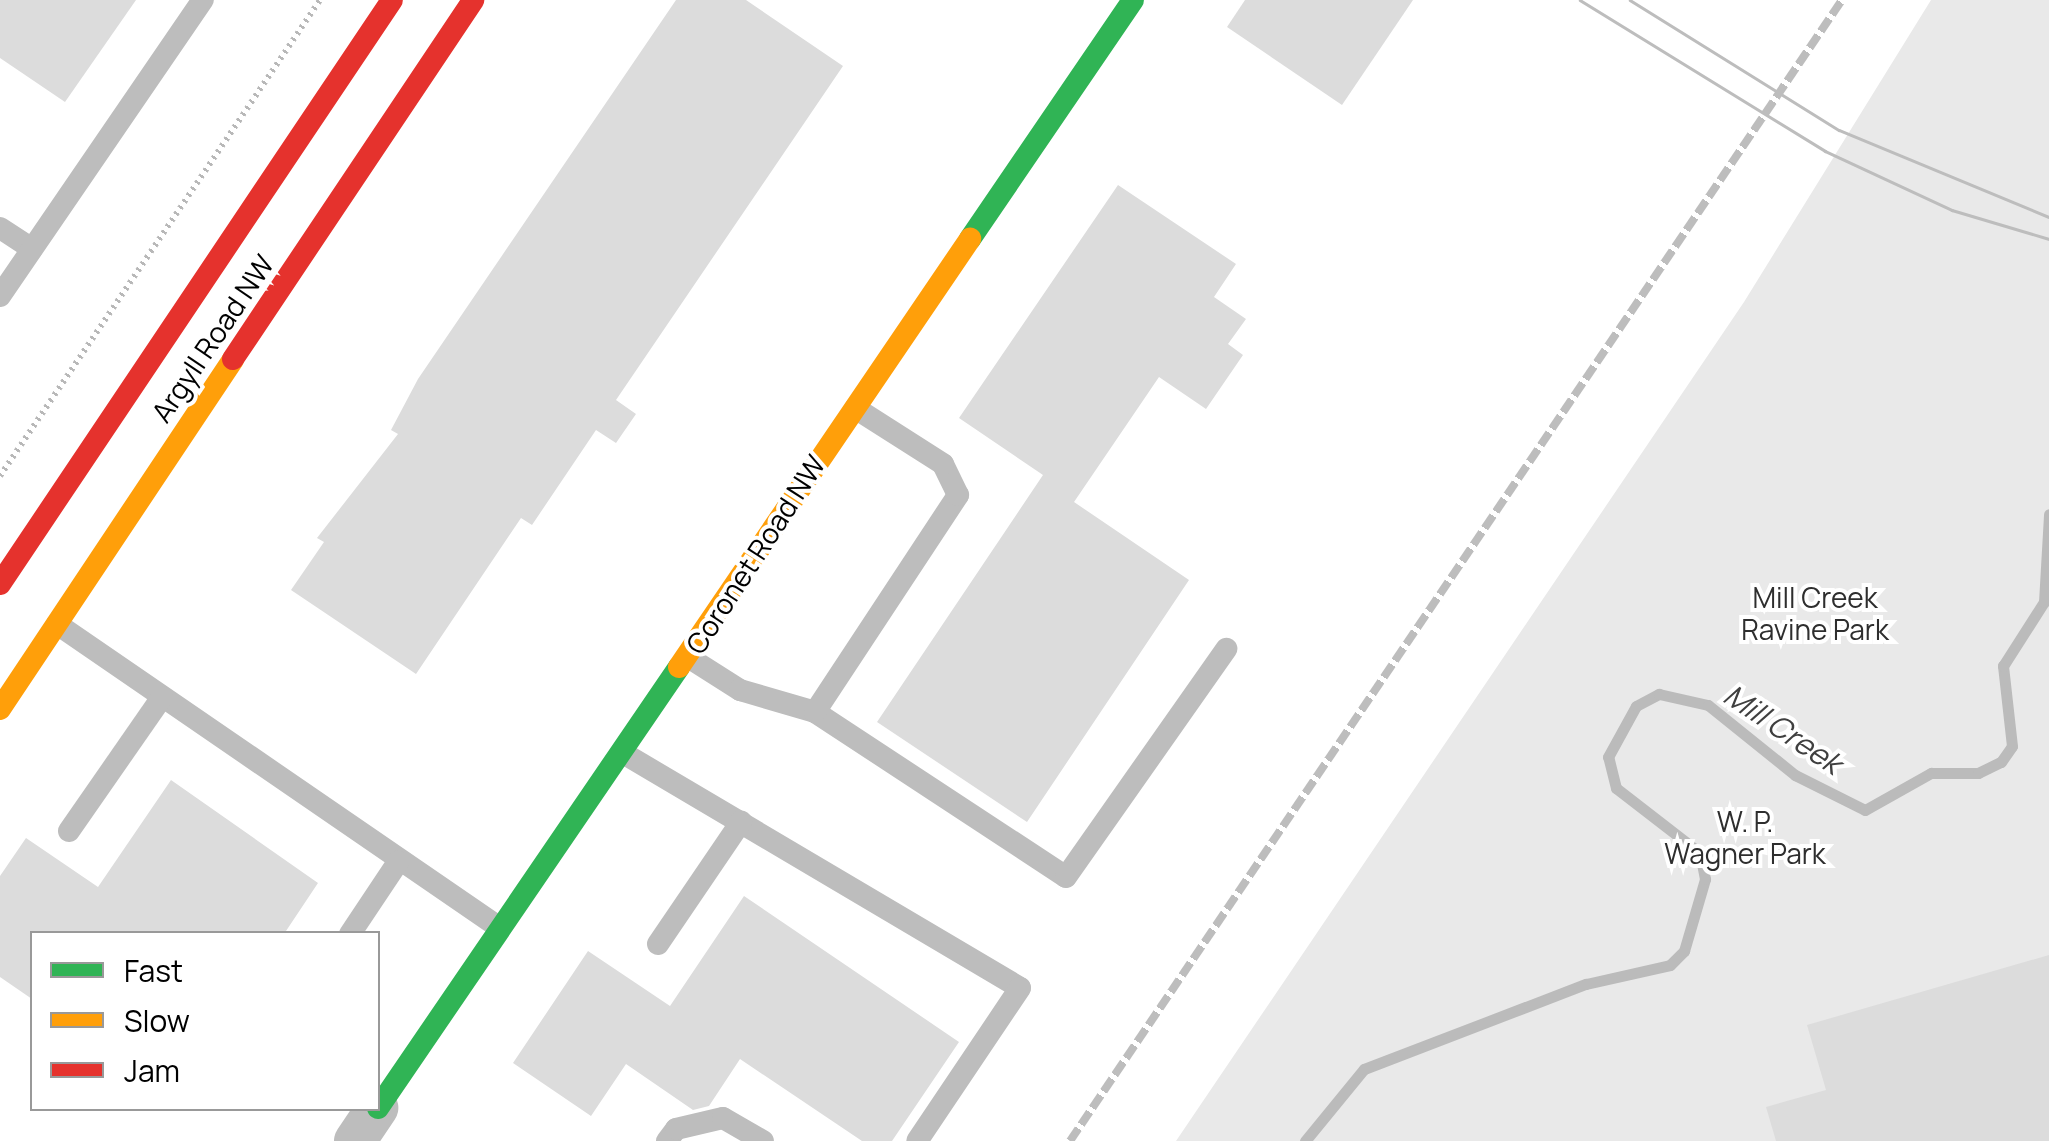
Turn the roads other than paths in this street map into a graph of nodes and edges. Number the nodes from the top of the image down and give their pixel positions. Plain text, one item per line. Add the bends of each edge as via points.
1 (202, 0) edge
2 (392, 0) edge
3 (473, 0) edge
4 (1133, 0) edge
5 (0, 228) edge
6 (32, 249) junction
7 (0, 296) edge
8 (854, 407) junction
9 (0, 584) edge
10 (57, 624) junction
11 (1226, 649) dead end
12 (688, 656) junction
13 (162, 697) junction
14 (0, 709) edge
15 (815, 712) junction
16 (623, 753) junction
17 (741, 822) junction
18 (69, 831) dead end
19 (398, 862) junction
20 (500, 928) junction
21 (352, 931) edge
22 (658, 944) dead end
23 (380, 1104) edge
24 (375, 1111) edge
25 (355, 1141) edge
26 (668, 1141) edge
27 (764, 1141) edge
28 (916, 1141) edge

1 - 6 lane
2 - 9 main road, Argyll Road NW
3 - 10 main road, Argyll Road NW
4 - 8 main road, Coronet Road NW
5 - 6 lane
6 - 7 lane
8 - 12 main road, Coronet Road NW
8 - 15 lane via 943,464 958,495
10 - 13 lane
10 - 14 main road, Argyll Road NW
11 - 15 lane via 1066,877
12 - 15 lane via 740,690
12 - 16 main road, Coronet Road NW
13 - 18 lane
13 - 19 lane
16 - 17 lane
16 - 20 main road, Coronet Road NW
17 - 22 lane
17 - 28 lane via 1020,988
19 - 20 lane
19 - 21 lane
20 - 23 main road, Coronet Road NW
24 - 25 street, Coronet Road NW
26 - 27 lane via 676,1128 722,1118

